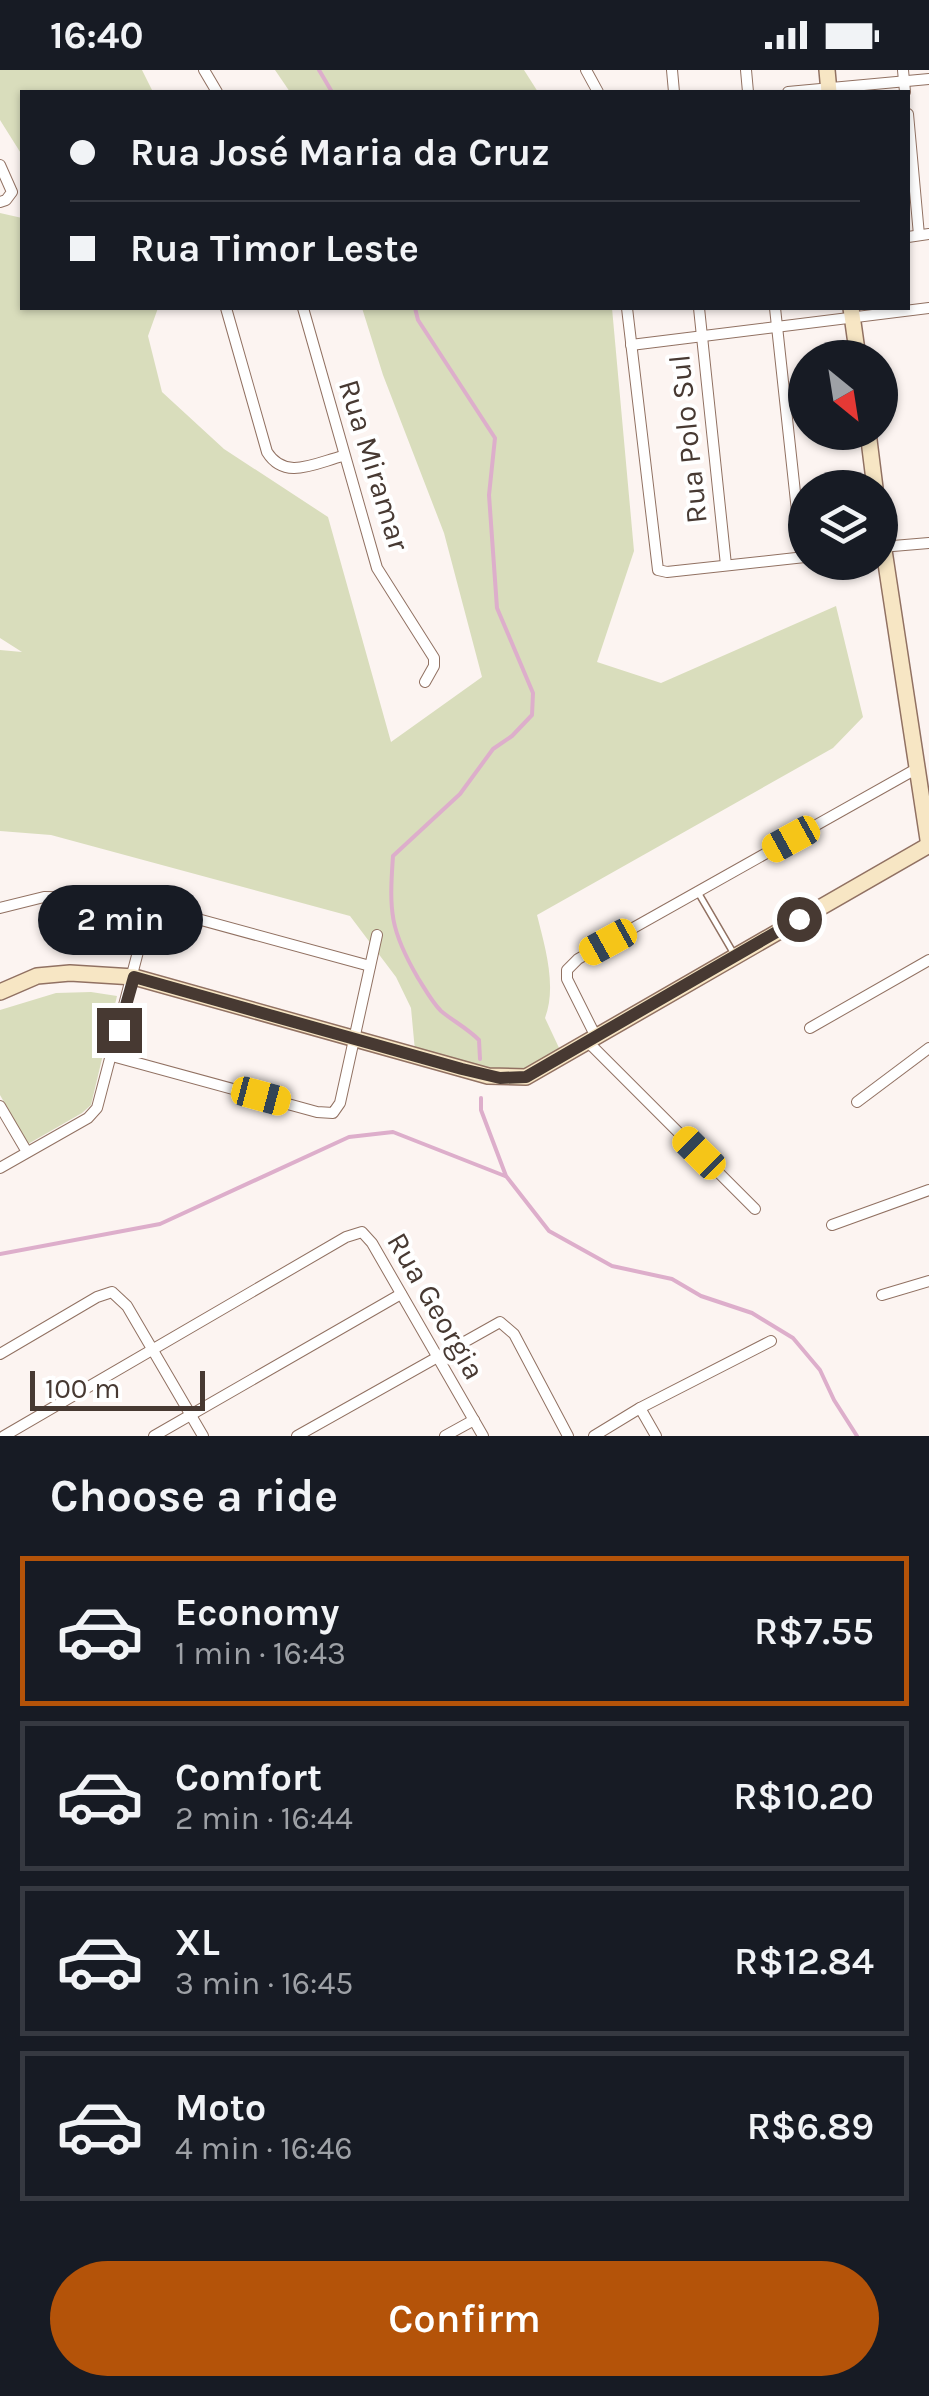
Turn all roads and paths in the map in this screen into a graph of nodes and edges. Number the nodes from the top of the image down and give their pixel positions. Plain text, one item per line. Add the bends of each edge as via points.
1 (826, 70) edge
2 (929, 79) edge
3 (904, 82) edge
4 (829, 90) edge
5 (910, 136) edge
6 (3, 170) edge
7 (0, 202) edge
8 (919, 235) edge
9 (928, 308) edge
10 (227, 310) edge
11 (304, 310) edge
12 (627, 310) edge
13 (699, 310) edge
14 (775, 310) edge
15 (890, 310) edge
16 (852, 312) edge
17 (929, 318) edge
18 (778, 328) junction
19 (703, 337) junction
20 (856, 340) edge
21 (632, 345) junction
22 (343, 456) junction
23 (794, 470) edge
24 (929, 543) edge
25 (898, 546) edge
26 (788, 559) edge
27 (726, 565) junction
28 (887, 580) edge
29 (425, 682) dead end
30 (916, 769) junction
31 (929, 846) edge
32 (698, 892) junction
33 (150, 906) junction
34 (0, 908) edge
35 (377, 935) dead end
36 (735, 956) junction
37 (929, 960) edge
38 (370, 966) junction
39 (134, 977) junction
40 (0, 992) edge
41 (810, 1028) dead end
42 (592, 1040) junction
43 (356, 1041) junction
44 (929, 1048) edge
45 (112, 1056) junction
46 (857, 1102) dead end
47 (0, 1106) edge
48 (27, 1152) junction
49 (0, 1168) edge
50 (929, 1190) edge
51 (755, 1208) dead end
52 (832, 1224) dead end
53 (929, 1281) edge
54 (401, 1294) junction
55 (882, 1295) dead end
56 (771, 1340) dead end
57 (154, 1350) junction
58 (0, 1354) edge
59 (435, 1357) junction
60 (640, 1408) junction
61 (191, 1414) junction
62 (474, 1420) junction
63 (4, 1436) edge
64 (154, 1436) edge
65 (203, 1436) edge
66 (297, 1436) edge
67 (445, 1436) edge
68 (483, 1436) edge
69 (568, 1436) edge
70 (594, 1436) edge
71 (656, 1436) edge

1 - 4 street
2 - 3 street
3 - 4 street
5 - 8 street
6 - 7 street via 12,192
9 - 17 street
10 - 22 street via 274,464 288,470
11 - 22 street, Rua Miramar
12 - 21 street
13 - 19 street, Rua Polo Sul
14 - 18 street
15 - 16 street
16 - 18 street
16 - 20 street
18 - 19 street
18 - 23 street
19 - 21 street
19 - 27 street, Rua Polo Sul
21 - 27 street via 658,570
22 - 29 street, Rua Miramar via 378,568 434,658
24 - 25 street
26 - 27 street
28 - 30 street
30 - 31 street
30 - 32 street
31 - 36 street
32 - 36 lane
32 - 42 street via 567,970
33 - 34 street via 80,896
33 - 38 street
33 - 39 street
35 - 38 street
36 - 42 street
37 - 41 street
38 - 43 street
39 - 40 street via 37,976
39 - 43 street
39 - 45 street
42 - 43 street via 514,1078
42 - 51 street
43 - 45 street via 337,1110 317,1112
44 - 46 street
45 - 48 street via 98,1108
47 - 48 street
48 - 49 street
50 - 52 street
53 - 55 street
54 - 57 street, Rua Georgia via 367,1235 356,1233
54 - 59 street, Rua Georgia
54 - 61 street
56 - 60 street
57 - 58 street via 112,1292
57 - 61 street
57 - 63 street
59 - 62 street, Rua Georgia
59 - 66 street
59 - 69 street via 500,1322 508,1326
60 - 70 street
60 - 71 street
61 - 64 street
61 - 65 street
62 - 67 street
62 - 68 street, Rua Georgia

